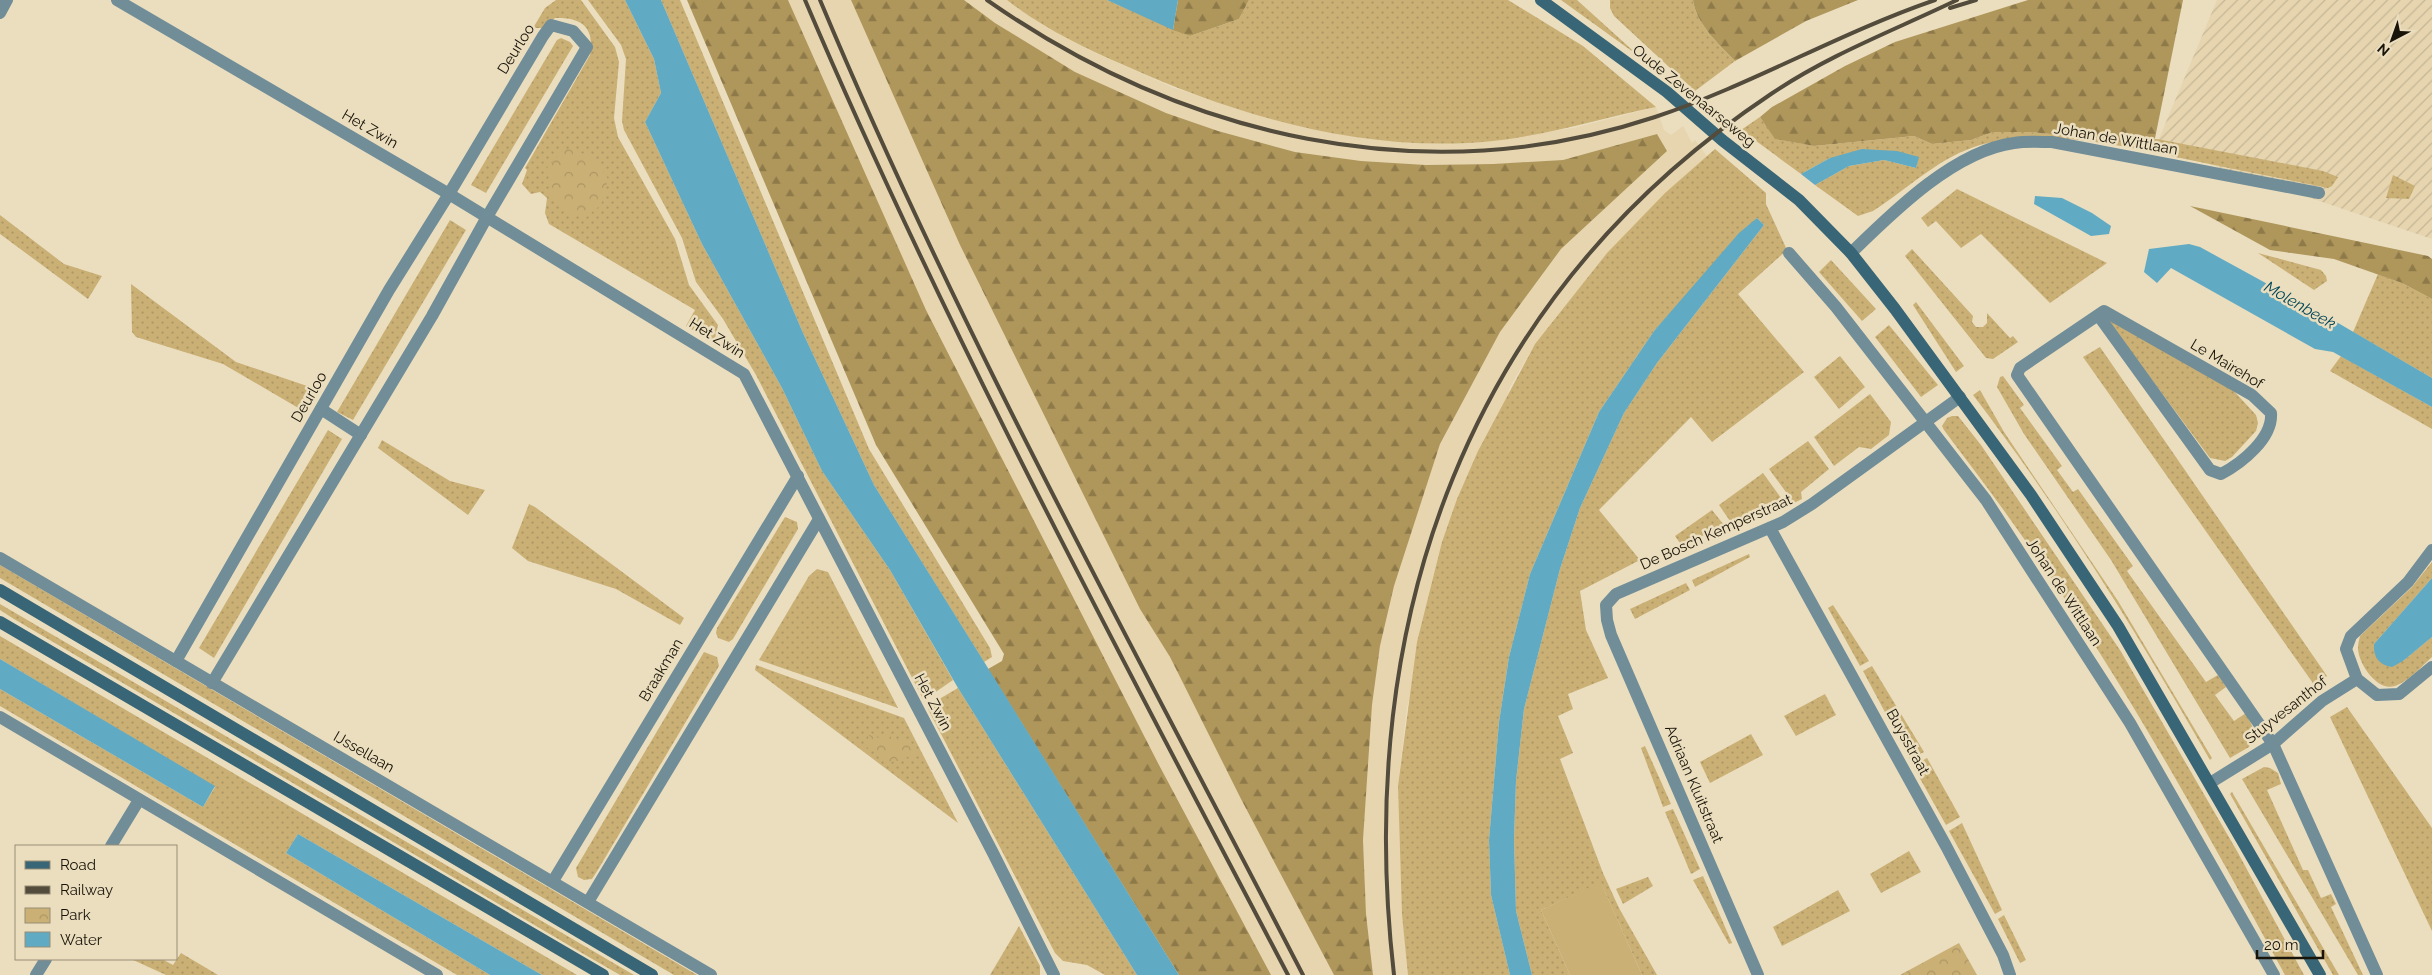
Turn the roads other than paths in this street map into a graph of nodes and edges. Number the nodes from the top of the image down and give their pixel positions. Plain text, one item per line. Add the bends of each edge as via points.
1 (8, 0) edge
2 (117, 0) edge
3 (1541, 0) edge
4 (0, 13) edge
5 (2319, 193) dead end
6 (450, 194) junction
7 (487, 217) junction
8 (1822, 224) joint
9 (1851, 252) junction
10 (1789, 253) dead end
11 (2098, 315) junction
12 (1960, 397) junction
13 (321, 409) junction
14 (1927, 422) junction
15 (360, 434) junction
16 (798, 476) junction
17 (819, 519) junction
18 (1770, 528) junction
19 (2432, 550) edge
20 (0, 558) edge
21 (0, 590) edge
22 (1606, 605) joint
23 (0, 622) edge
24 (176, 661) junction
25 (2432, 667) edge
26 (2357, 679) junction
27 (212, 683) junction
28 (0, 717) edge
29 (2273, 744) junction
30 (2210, 783) junction
31 (139, 800) junction
32 (112, 845) edge
33 (553, 881) junction
34 (588, 902) junction
35 (45, 960) edge
36 (1053, 974) edge
37 (36, 975) edge
38 (438, 975) edge
39 (603, 975) edge
40 (652, 975) edge
41 (711, 975) edge
42 (1758, 975) edge
43 (2010, 975) edge
44 (2274, 975) edge
45 (2320, 975) edge
46 (2377, 975) edge

1 - 4 street
2 - 6 street, Het Zwin
3 - 8 main road, Oude Zevenaarseweg via 1667,92 1799,200
5 - 9 street, Johan de Wittlaan via 2052,142 2013,143 1976,155 1948,171 1915,194
6 - 7 street, Het Zwin
6 - 7 street, Deurloo via 551,25 573,31 587,47
6 - 13 street, Deurloo via 389,290
7 - 15 street, Deurloo via 432,316
7 - 16 street, Het Zwin via 744,374
8 - 9 main road, Johan de Wittlaan
9 - 12 main road, Johan de Wittlaan
10 - 14 street, Johan de Wittlaan via 1836,306
11 - 11 street, Le Mairehof via 2210,470 2221,474 2230,470 2262,440 2272,424 2271,413 2252,395 2104,311
11 - 29 street via 2020,368 2017,375
12 - 14 street, De Bosch Kemperstraat
12 - 30 main road, Johan de Wittlaan via 2031,495 2113,618
13 - 15 street
13 - 24 street, Deurloo
14 - 18 street, De Bosch Kemperstraat via 1812,504
14 - 44 street, Johan de Wittlaan via 1986,500 2130,723
15 - 27 street, Deurloo
16 - 17 street, Het Zwin
16 - 33 street, Braakman
17 - 34 street
17 - 36 street, Het Zwin
18 - 22 street, De Bosch Kemperstraat via 1616,594
18 - 43 street, Buysstraat via 1946,846 2003,955
19 - 26 street via 2408,582 2351,636 2346,649
20 - 24 street, IJssellaan
21 - 40 main road
22 - 42 street, Adriaan Kluitstraat via 1611,635
23 - 39 main road
24 - 27 street, IJssellaan
25 - 26 street via 2400,694 2377,695
26 - 29 street, Stuyvesanthof via 2322,701
27 - 33 street, IJssellaan
28 - 31 street
29 - 30 street, Stuyvesanthof
29 - 46 street
30 - 45 main road, Johan de Wittlaan
31 - 32 street
31 - 38 street
33 - 34 street, IJssellaan
34 - 41 street, IJssellaan
35 - 37 street

